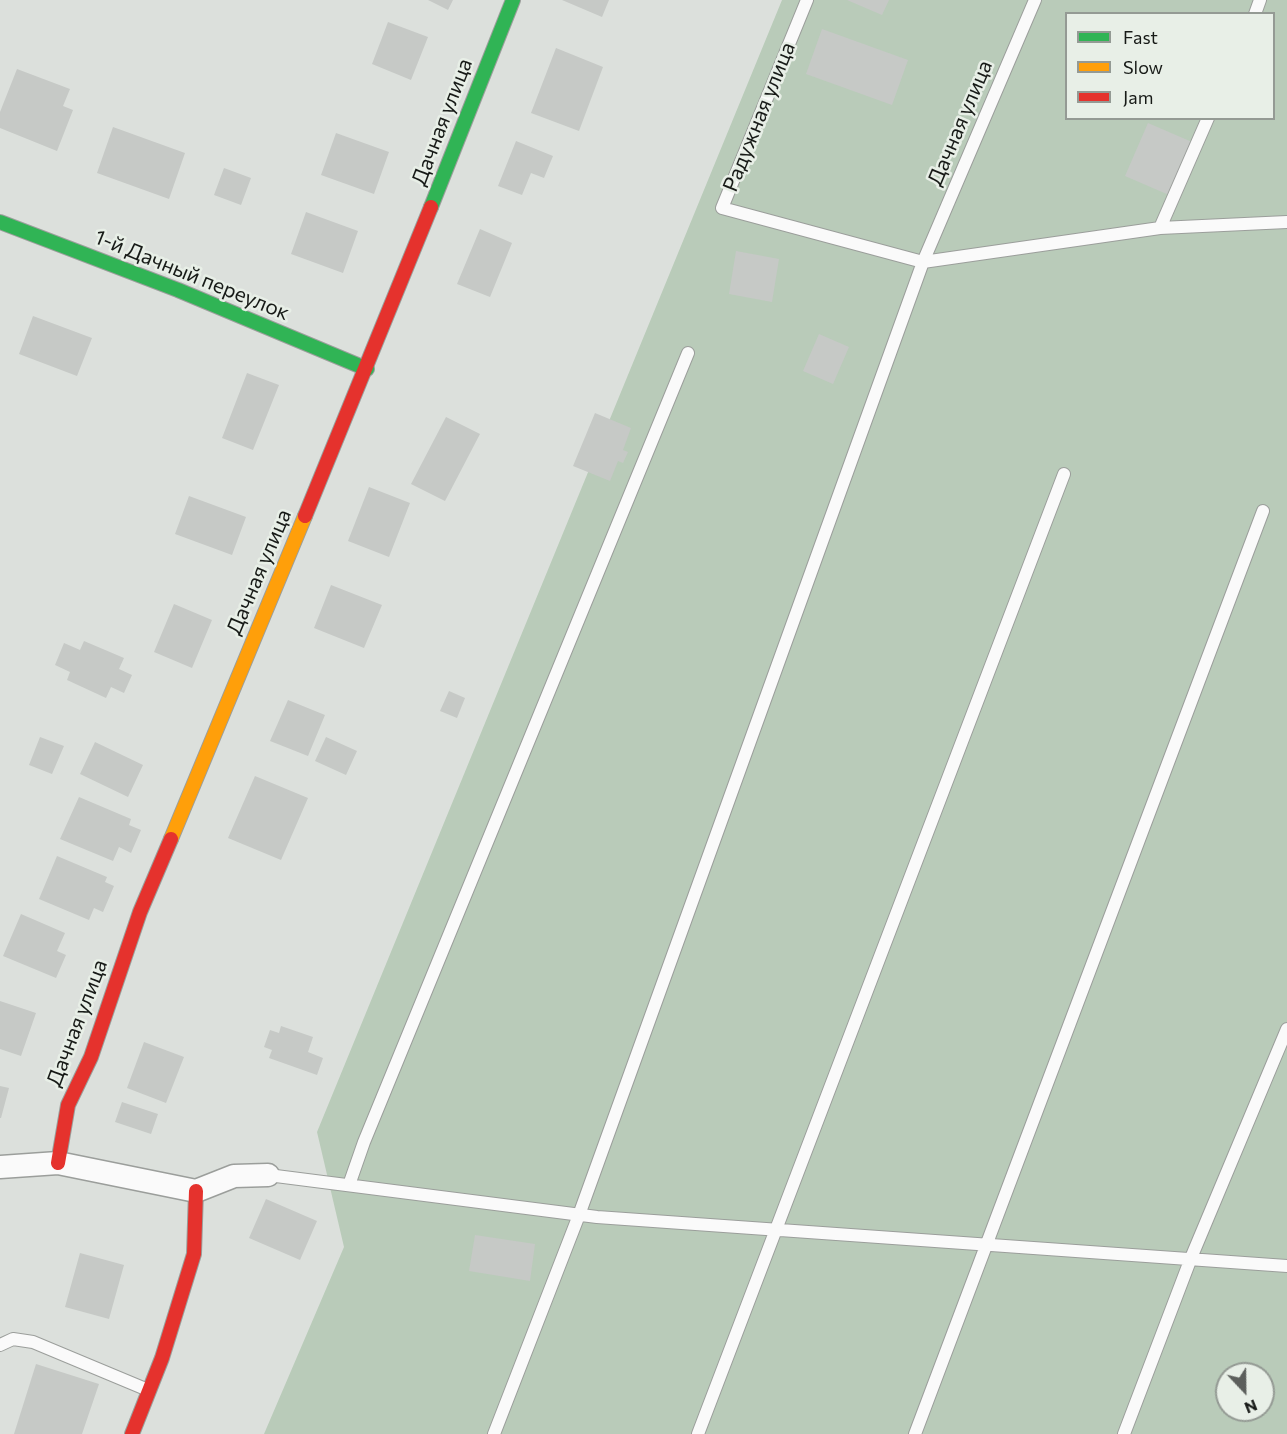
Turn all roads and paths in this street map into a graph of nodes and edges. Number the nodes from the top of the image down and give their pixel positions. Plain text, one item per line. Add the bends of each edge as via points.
1 (513, 0) edge
2 (807, 0) edge
3 (1035, 0) edge
4 (1207, 120) edge
5 (0, 222) edge
6 (1287, 222) edge
7 (1160, 228) junction
8 (923, 262) junction
9 (688, 354) dead end
10 (366, 369) junction
11 (1064, 474) dead end
12 (1263, 511) dead end
13 (1287, 1029) edge
14 (58, 1163) junction
15 (0, 1167) edge
16 (268, 1175) joint
17 (349, 1185) junction
18 (196, 1191) junction
19 (579, 1215) junction
20 (778, 1229) junction
21 (987, 1243) junction
22 (1191, 1258) junction
23 (1287, 1266) edge
24 (0, 1345) edge
25 (148, 1390) junction
26 (132, 1434) edge
27 (494, 1434) edge
28 (699, 1434) edge
29 (915, 1434) edge
30 (1125, 1434) edge

1 - 10 street, Дачная улица
2 - 8 lane, Радужная улица via 722,208
3 - 8 lane, Дачная улица
4 - 7 lane
5 - 10 street, 1-й Дачный переулок via 178,290
6 - 7 lane
7 - 8 lane
8 - 19 lane, Дачная улица
9 - 17 lane
10 - 14 street, Дачная улица via 140,912 91,1057 68,1106
11 - 20 lane
12 - 21 lane
13 - 22 lane
14 - 15 street
14 - 18 street
16 - 17 lane
16 - 18 street via 234,1176
17 - 19 lane
18 - 25 street via 194,1254 162,1358
19 - 20 lane
19 - 27 lane, Дачная улица
20 - 21 lane
20 - 28 lane
21 - 22 lane
21 - 29 lane
22 - 23 lane
22 - 30 lane
24 - 25 lane via 13,1339 33,1342
25 - 26 street

